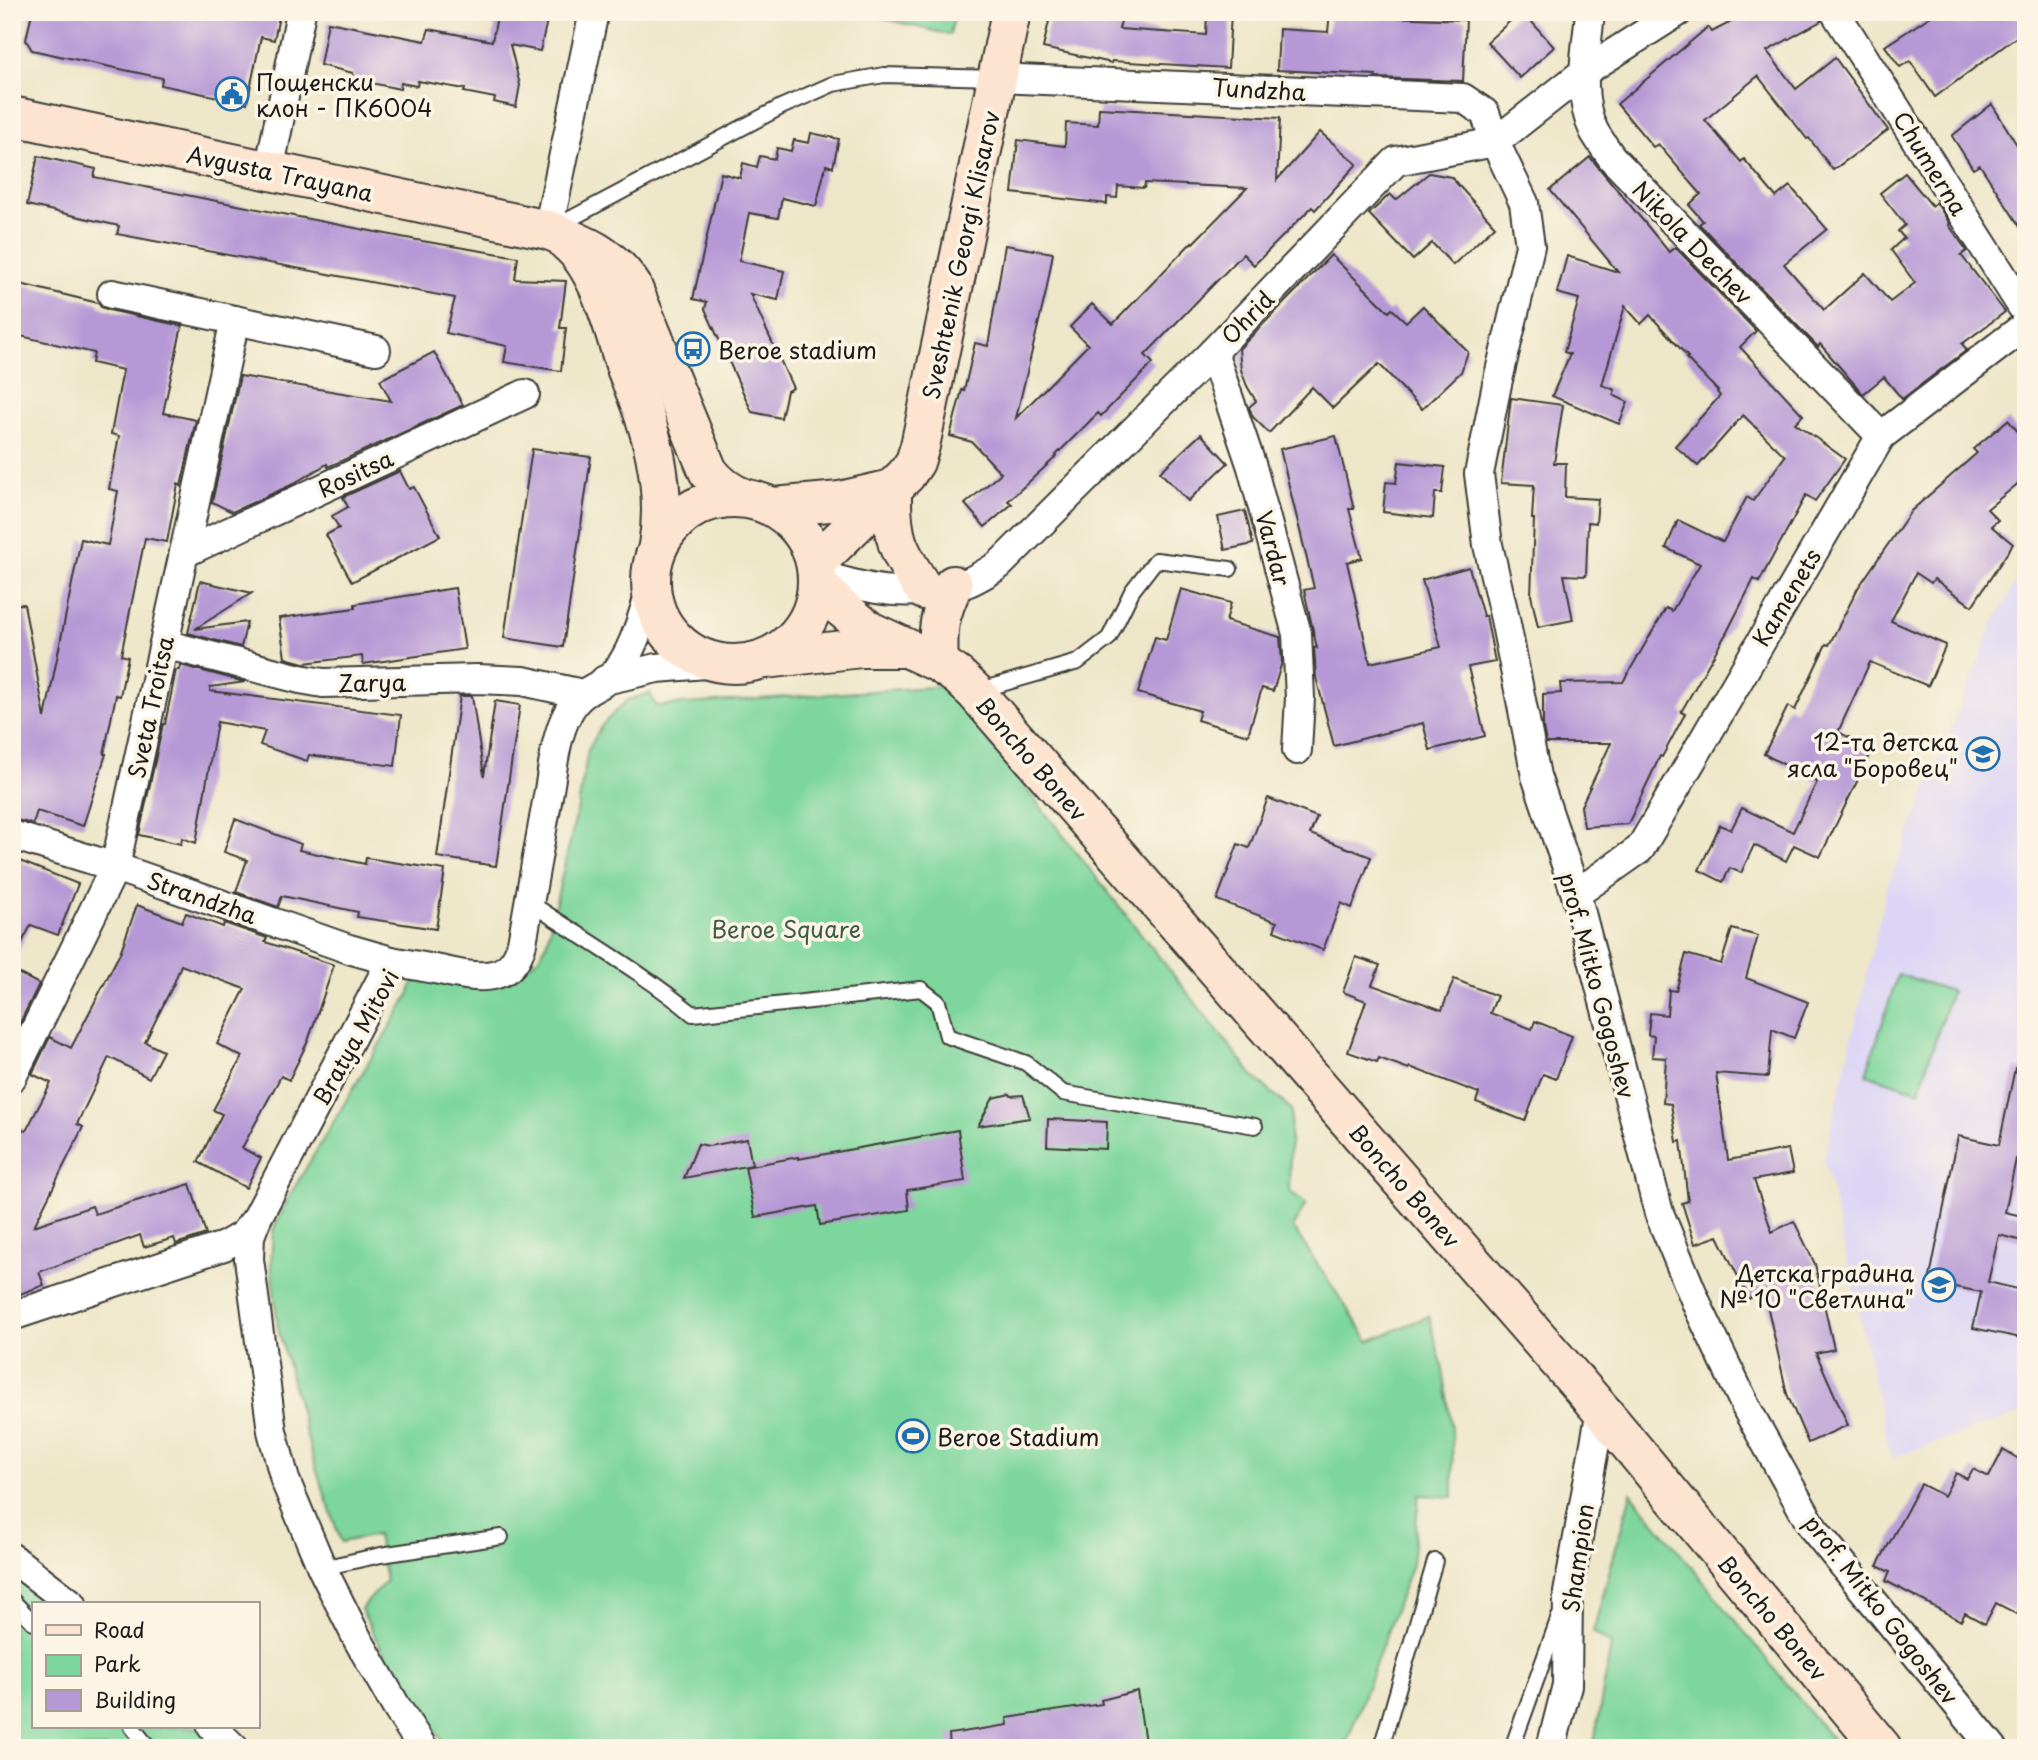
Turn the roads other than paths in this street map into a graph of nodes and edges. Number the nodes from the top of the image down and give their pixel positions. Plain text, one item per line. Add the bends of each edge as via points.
1 (301, 12) edge
2 (594, 12) edge
3 (1011, 12) edge
4 (1590, 12) edge
5 (1678, 12) edge
6 (1836, 12) edge
7 (1584, 72) junction
8 (997, 78) junction
9 (12, 116) edge
10 (1495, 142) junction
11 (269, 171) junction
12 (548, 230) junction
13 (112, 294) dead end
14 (2026, 313) edge
15 (235, 320) junction
16 (2026, 326) edge
17 (376, 350) dead end
18 (1213, 352) junction
19 (525, 394) dead end
20 (1881, 436) junction
21 (892, 489) junction
22 (759, 503) junction
23 (658, 546) junction
24 (184, 553) junction
25 (1230, 569) dead end
26 (817, 574) junction
27 (939, 588) junction
28 (651, 589) junction
29 (164, 644) junction
30 (922, 655) junction
31 (763, 660) junction
32 (718, 663) junction
33 (594, 687) junction
34 (975, 692) junction
35 (1297, 750) dead end
36 (12, 835) edge
37 (115, 867) junction
38 (1576, 894) junction
39 (529, 902) junction
40 (391, 961) junction
41 (12, 1077) edge
42 (1255, 1126) dead end
43 (257, 1218) junction
44 (12, 1316) edge
45 (1601, 1410) junction
46 (501, 1537) dead end
47 (12, 1558) edge
48 (1435, 1562) dead end
49 (322, 1568) junction
50 (1568, 1593) junction
51 (12, 1600) edge
52 (69, 1602) edge
53 (32, 1621) edge
54 (133, 1728) edge
55 (213, 1728) edge
56 (149, 1748) edge
57 (234, 1748) edge
58 (423, 1748) edge
59 (1381, 1748) edge
60 (1512, 1748) edge
61 (1551, 1748) edge
62 (1882, 1748) edge
63 (1993, 1748) edge

1 - 11 street
2 - 12 street
3 - 8 street, Sveshtenik Georgi Klisarov
4 - 7 street, Nikola Dechev
5 - 7 street, Ohrid
6 - 14 street, Chumerna
7 - 10 street, Ohrid
7 - 20 street, Nikola Dechev via 1584,103 1594,131 1612,158
8 - 10 street, Tundzha via 1463,98 1485,113
8 - 12 lane via 884,75 833,84
8 - 21 street, Sveshtenik Georgi Klisarov via 920,446 906,475
9 - 11 street, Avgusta Trayana
10 - 18 street, Ohrid via 1396,161
10 - 38 street, prof. Mitko Gogoshev via 1524,204 1530,246 1479,474 1488,545 1536,776
11 - 12 street, Avgusta Trayana
12 - 22 street, Avgusta Trayana via 589,246 627,279 704,464 732,493
12 - 23 street, Avgusta Trayana via 573,247 592,275 648,427 658,472
13 - 15 street
15 - 17 street
15 - 24 street, Sveta Troitsa
16 - 20 street, Kamenets
18 - 27 street, Ohrid via 999,565 968,582
18 - 35 street, Vardar via 1252,467 1297,634
19 - 24 street, Rositsa
20 - 38 street, Kamenets via 1640,849
21 - 22 street via 840,501
21 - 26 street, Sveshtenik Georgi Klisarov
21 - 27 street via 895,540 905,561
22 - 23 street via 718,499 694,508 673,524
22 - 26 street via 801,531 813,553
23 - 28 street
24 - 29 street, Sveta Troitsa
25 - 34 lane via 1156,560 1132,592 1109,638 1078,662
26 - 27 street, Ohrid via 890,592
26 - 30 street, Boncho Bonev via 839,606 870,631
26 - 31 street via 810,616 802,631
27 - 30 street via 937,637
28 - 32 street via 656,611 670,635 692,653
28 - 33 street, Bratya Mitovi via 618,669
29 - 33 street, Zarya via 323,683 477,678
29 - 37 street, Sveta Troitsa
30 - 31 street via 861,648
30 - 34 street, Boncho Bonev
31 - 32 street
32 - 33 street via 657,668
33 - 39 street, Bratya Mitovi via 569,710 560,734
34 - 45 street, Boncho Bonev
36 - 37 street, Strandzha
37 - 40 street, Strandzha
37 - 41 street, Sveta Troitsa
38 - 63 street, prof. Mitko Gogoshev via 1659,1213 1748,1411 1813,1528
39 - 40 street, Bratya Mitovi via 519,953 500,973 472,977
39 - 42 lane via 637,971 693,1014 921,989 938,1002 947,1036 1026,1063 1063,1093
40 - 43 street, Bratya Mitovi
43 - 44 street, Bratya Mitovi via 243,1235 224,1246
43 - 49 street via 249,1259 274,1439 287,1486
45 - 50 street, Shampion
45 - 62 street, Boncho Bonev
46 - 49 lane
47 - 52 street
48 - 59 lane
49 - 58 street via 369,1661
50 - 60 lane
50 - 61 street, Shampion via 1567,1685
51 - 53 lane
54 - 56 lane
55 - 57 street

